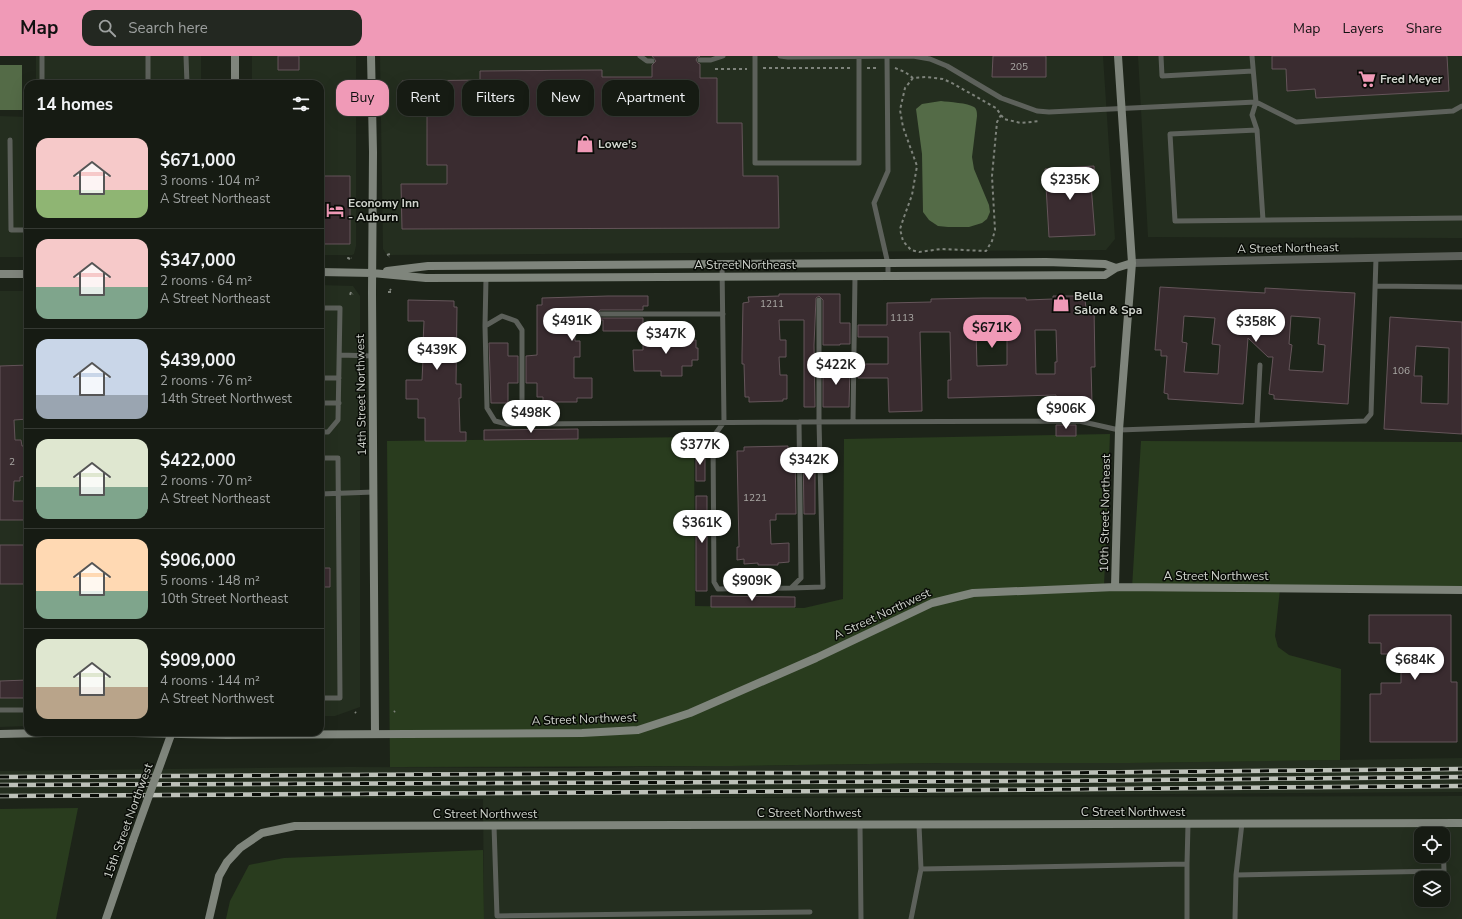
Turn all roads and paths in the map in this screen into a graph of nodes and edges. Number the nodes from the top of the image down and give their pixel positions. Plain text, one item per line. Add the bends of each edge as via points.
1 (42, 56) edge
2 (148, 56) edge
3 (186, 56) edge
4 (235, 56) edge
5 (371, 56) edge
6 (640, 56) edge
7 (723, 56) edge
8 (755, 56) edge
9 (780, 56) edge
10 (887, 56) edge
11 (1118, 56) edge
12 (1161, 56) edge
13 (1252, 56) edge
14 (859, 57) edge
15 (700, 60) dead end
16 (652, 61) dead end
17 (1253, 71) junction
18 (913, 78) dead end
19 (42, 80) edge
20 (148, 80) edge
21 (187, 80) edge
22 (235, 80) edge
23 (1256, 102) junction
24 (1462, 106) edge
25 (1121, 109) junction
26 (1001, 115) dead end
27 (1257, 130) junction
28 (10, 140) dead end
29 (1462, 218) edge
30 (1263, 220) junction
31 (24, 230) edge
32 (1462, 256) edge
33 (1376, 258) junction
34 (1132, 262) junction
35 (722, 264) junction
36 (888, 264) junction
37 (1116, 268) junction
38 (324, 272) edge
39 (372, 273) junction
40 (0, 274) edge
41 (24, 274) edge
42 (855, 276) junction
43 (888, 276) junction
44 (722, 277) junction
45 (486, 278) junction
46 (1375, 286) junction
47 (1462, 287) edge
48 (819, 300) dead end
49 (324, 308) edge
50 (600, 314) dead end
51 (723, 314) junction
52 (485, 326) junction
53 (340, 355) junction
54 (373, 356) junction
55 (1260, 365) dead end
56 (324, 378) edge
57 (339, 378) junction
58 (338, 403) junction
59 (324, 404) edge
60 (853, 421) junction
61 (724, 422) junction
62 (799, 422) junction
63 (819, 422) junction
64 (530, 424) junction
65 (1257, 424) junction
66 (1119, 430) junction
67 (324, 432) edge
68 (324, 458) edge
69 (374, 492) junction
70 (324, 494) edge
71 (338, 494) junction
72 (1115, 587) junction
73 (791, 588) junction
74 (1462, 590) edge
75 (324, 698) edge
76 (0, 710) edge
77 (24, 710) edge
78 (24, 733) edge
79 (324, 733) edge
80 (375, 733) junction
81 (0, 734) edge
82 (171, 736) edge
83 (1242, 823) junction
84 (1443, 823) junction
85 (1462, 823) edge
86 (1188, 824) junction
87 (860, 825) junction
88 (919, 825) junction
89 (494, 826) junction
90 (1443, 827) edge
91 (1444, 863) edge
92 (1187, 864) junction
93 (921, 869) junction
94 (1236, 875) junction
95 (810, 912) dead end
96 (497, 918) edge
97 (106, 919) edge
98 (209, 919) edge
99 (862, 919) edge
100 (911, 919) edge
101 (1187, 919) edge
102 (1235, 919) edge

1 - 19 lane
2 - 20 lane
3 - 21 lane
4 - 22 street
5 - 39 street, 14th Street Northwest
6 - 16 lane
7 - 15 lane
8 - 14 lane via 755,163 859,163
9 - 14 lane
10 - 14 lane
10 - 25 lane via 930,59 1001,98 1037,111
10 - 36 lane via 888,171 874,203
11 - 25 street, 10th Street Northeast
12 - 17 lane via 1162,76
13 - 17 lane
17 - 23 lane
18 - 26 path via 905,88 900,110 903,127 917,166 912,195 900,229 903,241 911,250 986,251 996,230 992,176 997,122
23 - 24 lane via 1296,122 1453,111
23 - 25 lane
23 - 27 lane via 1252,115
25 - 34 street, 10th Street Northeast
27 - 30 lane
27 - 30 lane via 1170,134 1175,221
28 - 31 lane via 11,230
29 - 30 lane
32 - 33 street, A Street Northeast
33 - 34 street, A Street Northeast
33 - 46 lane
34 - 37 street, A Street Northeast
34 - 66 street, 10th Street Northeast
35 - 36 street, A Street Northeast
35 - 39 street, A Street Northeast via 428,266
35 - 44 lane
36 - 37 street, A Street Northeast via 1046,262 1105,264
36 - 43 lane
37 - 43 street, A Street Northeast via 1105,275
38 - 39 street, A Street Northeast
39 - 45 street, A Street Northeast via 426,278
39 - 54 street, 14th Street Northwest
40 - 41 street
42 - 43 street, A Street Northeast
42 - 44 street, A Street Northeast
42 - 60 lane
44 - 45 street, A Street Northeast
44 - 51 lane
45 - 52 lane
46 - 47 lane
46 - 65 lane via 1371,414 1366,420
48 - 63 lane
49 - 53 lane via 340,308
50 - 51 lane
51 - 61 lane
52 - 64 lane via 487,408 495,421
52 - 64 lane via 502,316 516,321 522,330 522,414
53 - 54 lane
53 - 57 lane
54 - 69 street, 14th Street Northwest
55 - 65 lane
56 - 57 lane
57 - 58 lane
58 - 59 lane
58 - 67 lane via 338,420 328,432
60 - 63 lane
60 - 66 lane via 1079,421
61 - 62 lane
61 - 64 lane
61 - 73 lane via 713,437 714,582 718,590
62 - 63 lane
62 - 73 lane via 800,578
63 - 73 lane via 823,586
65 - 66 lane
66 - 72 street, 10th Street Northeast
68 - 71 lane via 338,458
69 - 71 lane
69 - 80 street, 14th Street Northwest
70 - 71 lane
71 - 75 lane via 340,698
72 - 74 street, A Street Northwest
72 - 80 street, A Street Northwest via 973,593 932,603 816,658 690,713 638,730 582,733
76 - 77 lane
78 - 81 street, A Street Northwest
79 - 80 street, A Street Northwest
82 - 97 street, 15th Street Northwest, bridge
83 - 84 street, C Street Northwest
83 - 86 street, C Street Northwest
83 - 94 lane
84 - 85 street, C Street Northwest
84 - 90 lane
86 - 88 street, C Street Northwest
86 - 92 lane
87 - 88 street, C Street Northwest
87 - 89 street, C Street Northwest
87 - 99 lane
88 - 93 lane
89 - 96 lane
89 - 98 street, C Street Northwest via 296,826 262,833 240,848 227,862 219,876
91 - 94 lane via 1444,871
92 - 93 lane
92 - 101 lane
93 - 100 lane
94 - 102 lane
95 - 96 lane

